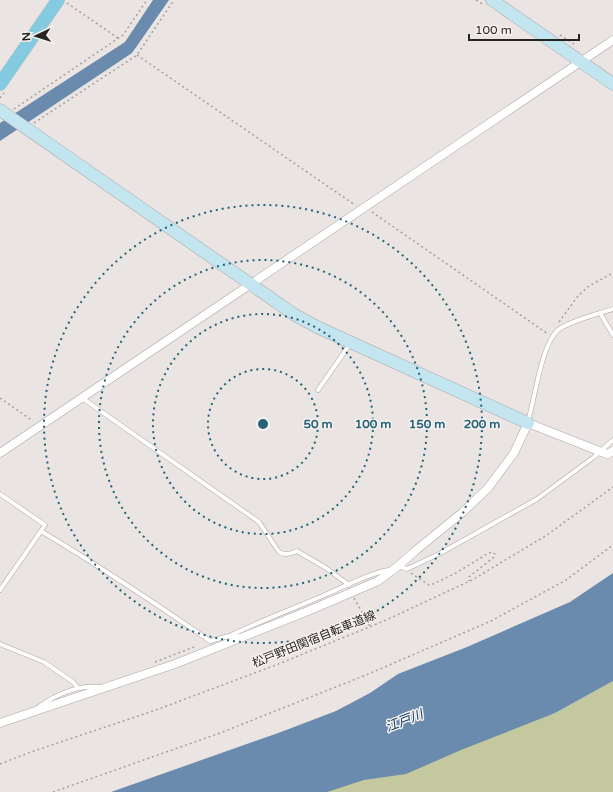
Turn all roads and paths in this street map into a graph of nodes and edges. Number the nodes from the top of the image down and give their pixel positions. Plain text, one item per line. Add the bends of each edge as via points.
1 (147, 0) edge
2 (174, 0) edge
3 (492, 0) edge
4 (63, 1) edge
5 (119, 38) junction
6 (613, 40) edge
7 (137, 56) junction
8 (581, 62) junction
9 (0, 84) edge
10 (613, 84) edge
11 (3, 112) edge
12 (26, 128) junction
13 (363, 208) junction
14 (251, 285) junction
15 (613, 309) edge
16 (600, 313) junction
17 (613, 335) edge
18 (552, 338) junction
19 (351, 342) junction
20 (318, 390) dead end
21 (0, 398) edge
22 (82, 398) junction
23 (528, 423) junction
24 (40, 426) junction
25 (613, 440) edge
26 (613, 451) edge
27 (600, 452) junction
28 (0, 453) edge
29 (613, 487) edge
30 (0, 494) edge
31 (41, 531) junction
32 (613, 545) edge
33 (396, 568) junction
34 (408, 568) junction
35 (469, 581) junction
36 (348, 585) junction
37 (0, 590) edge
38 (351, 593) junction
39 (370, 626) junction
40 (229, 636) junction
41 (248, 636) junction
42 (0, 644) edge
43 (78, 688) junction
44 (106, 688) junction
45 (29, 713) junction
46 (0, 723) edge
47 (0, 764) edge
48 (53, 792) edge

1 - 5 path
2 - 7 path
3 - 8 street
4 - 5 path
4 - 9 main road
5 - 11 path
6 - 8 street
7 - 12 path
7 - 13 path
8 - 10 street
8 - 13 street
11 - 12 street
12 - 14 street
13 - 14 street
13 - 18 path
14 - 19 street via 295,315
14 - 22 street
15 - 16 lane
16 - 17 lane
16 - 18 lane via 564,326
18 - 23 lane via 538,377
19 - 20 lane
19 - 23 street
21 - 24 path
22 - 24 street
22 - 36 lane via 259,522 279,552 286,554 297,551
23 - 27 street
23 - 33 street via 514,453 488,488
24 - 28 street
25 - 27 lane
26 - 27 street via 608,454
27 - 34 lane via 537,499 439,554
29 - 35 path, 松戸野田関宿自転車道線 via 547,536
30 - 31 lane via 45,525
31 - 37 lane
31 - 40 lane via 93,562 210,642
32 - 48 path via 566,580 491,621 220,733
33 - 34 lane
33 - 36 lane
33 - 38 street via 378,581
34 - 35 path via 413,575 429,585 456,573 487,554 494,553 494,557 469,577
35 - 39 path, 松戸野田関宿自転車道線
36 - 40 lane
38 - 39 path
38 - 41 street
39 - 47 path, 松戸野田関宿自転車道線 via 261,671
40 - 41 lane
41 - 44 street
42 - 43 lane via 44,662
43 - 44 lane
43 - 45 lane via 48,700
44 - 45 street
45 - 46 street

